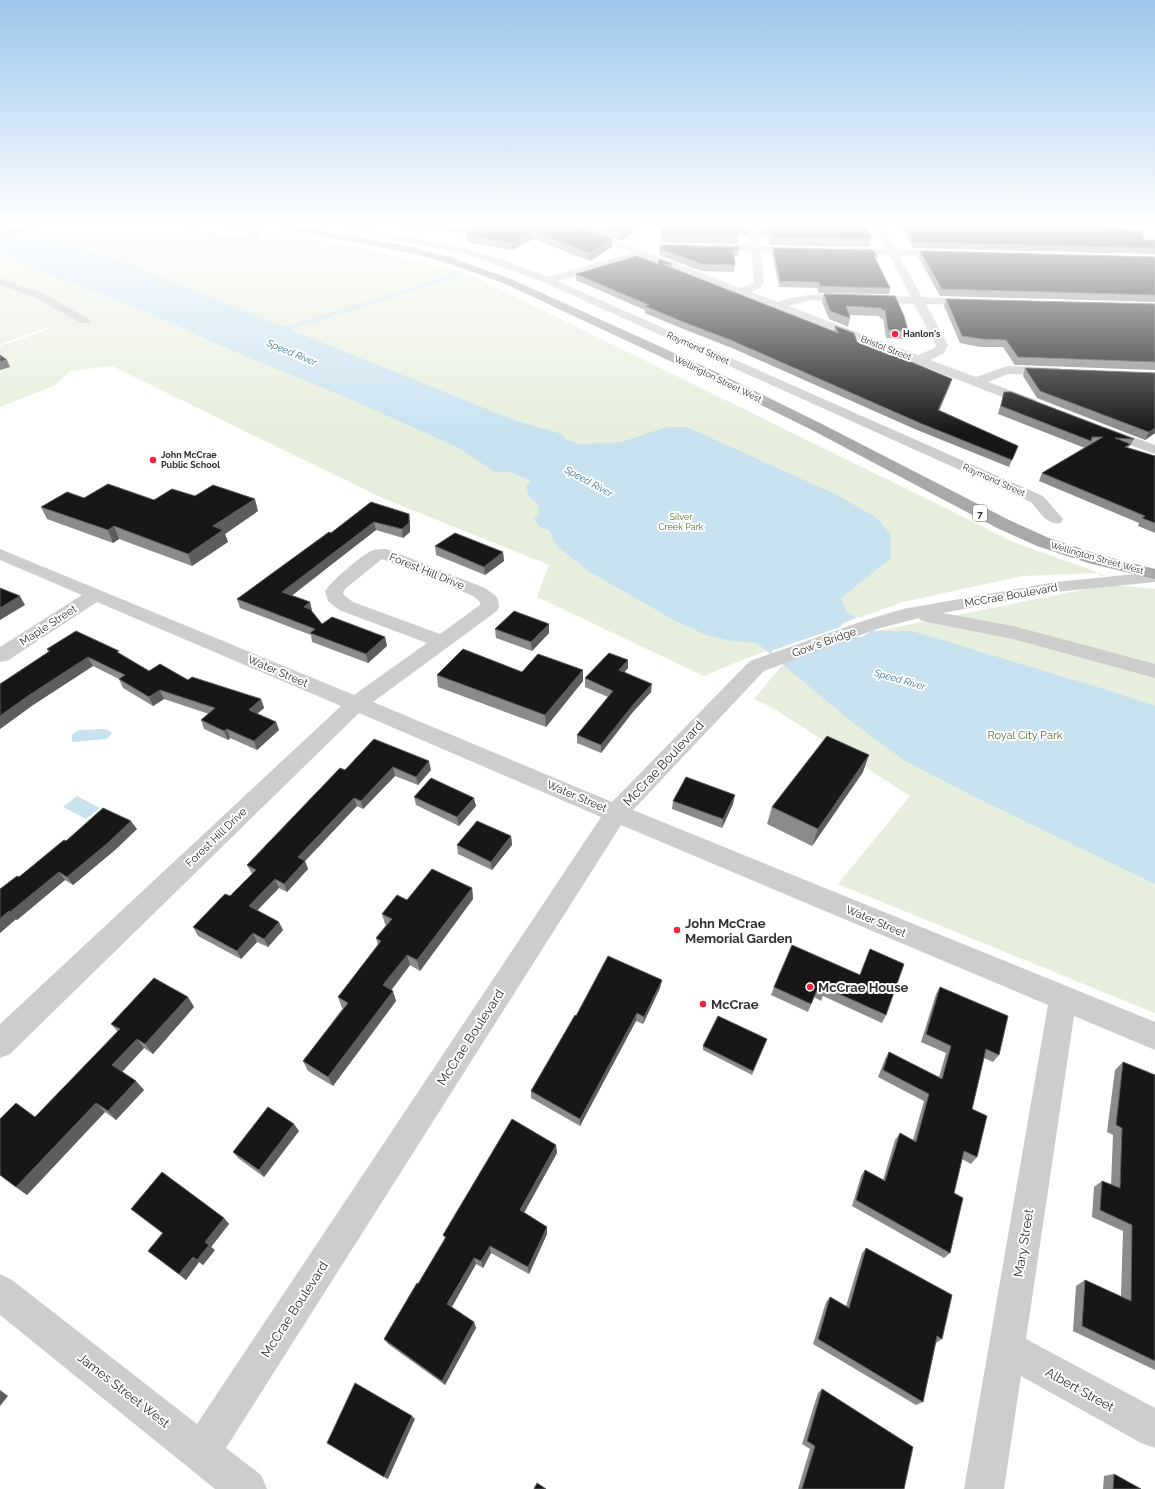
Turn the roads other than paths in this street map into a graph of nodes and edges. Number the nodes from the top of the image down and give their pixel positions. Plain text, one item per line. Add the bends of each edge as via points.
1 (31, 292) edge
2 (531, 292) edge
3 (575, 292) edge
4 (742, 292) edge
5 (915, 292) edge
6 (919, 300) junction
7 (988, 302) edge
8 (778, 306) junction
9 (85, 321) dead end
10 (919, 360) junction
11 (1069, 372) edge
12 (977, 382) junction
13 (1042, 407) edge
14 (1092, 426) edge
15 (1155, 450) edge
16 (1055, 519) dead end
17 (0, 554) edge
18 (1155, 575) edge
19 (96, 594) junction
20 (912, 614) junction
21 (870, 625) joint
22 (442, 642) junction
23 (0, 656) edge
24 (779, 658) joint
25 (1155, 671) edge
26 (356, 704) junction
27 (616, 813) junction
28 (1063, 998) junction
29 (1155, 1036) edge
30 (0, 1044) edge
31 (0, 1292) edge
32 (1006, 1348) junction
33 (1155, 1429) edge
34 (201, 1452) junction
35 (247, 1489) edge
36 (984, 1489) edge

1 - 9 street
2 - 18 main road, Wellington Street West / 7 via 815,426 1003,524 1072,552
3 - 16 street, Raymond Street via 1037,499
4 - 8 street, Bristol Street
5 - 6 street
6 - 7 street
6 - 8 street via 811,297
6 - 10 street via 942,345 940,350
8 - 10 street, Bristol Street
10 - 12 street, Bristol Street
11 - 12 street via 1007,370
12 - 13 street, Bristol Street
14 - 15 street
17 - 19 street, Water Street
18 - 20 street, McCrae Boulevard via 1056,587
19 - 23 street, Maple Street
19 - 26 street, Water Street
20 - 21 street, McCrae Boulevard
20 - 25 street via 953,619
21 - 24 street, Gow's Bridge
22 - 22 street, Forest Hill Drive via 484,613 490,607 489,600 479,592 386,554 373,557 334,591 335,597 346,606
22 - 26 street, Forest Hill Drive
24 - 27 street, McCrae Boulevard via 758,666 743,679
26 - 27 street, Water Street
26 - 30 street, Forest Hill Drive
27 - 28 street, Water Street
27 - 34 street, McCrae Boulevard
28 - 29 street, Water Street
28 - 32 street, Mary Street
31 - 34 street, James Street West
32 - 33 street, Albert Street
32 - 36 street, Mary Street
34 - 35 street, James Street West

